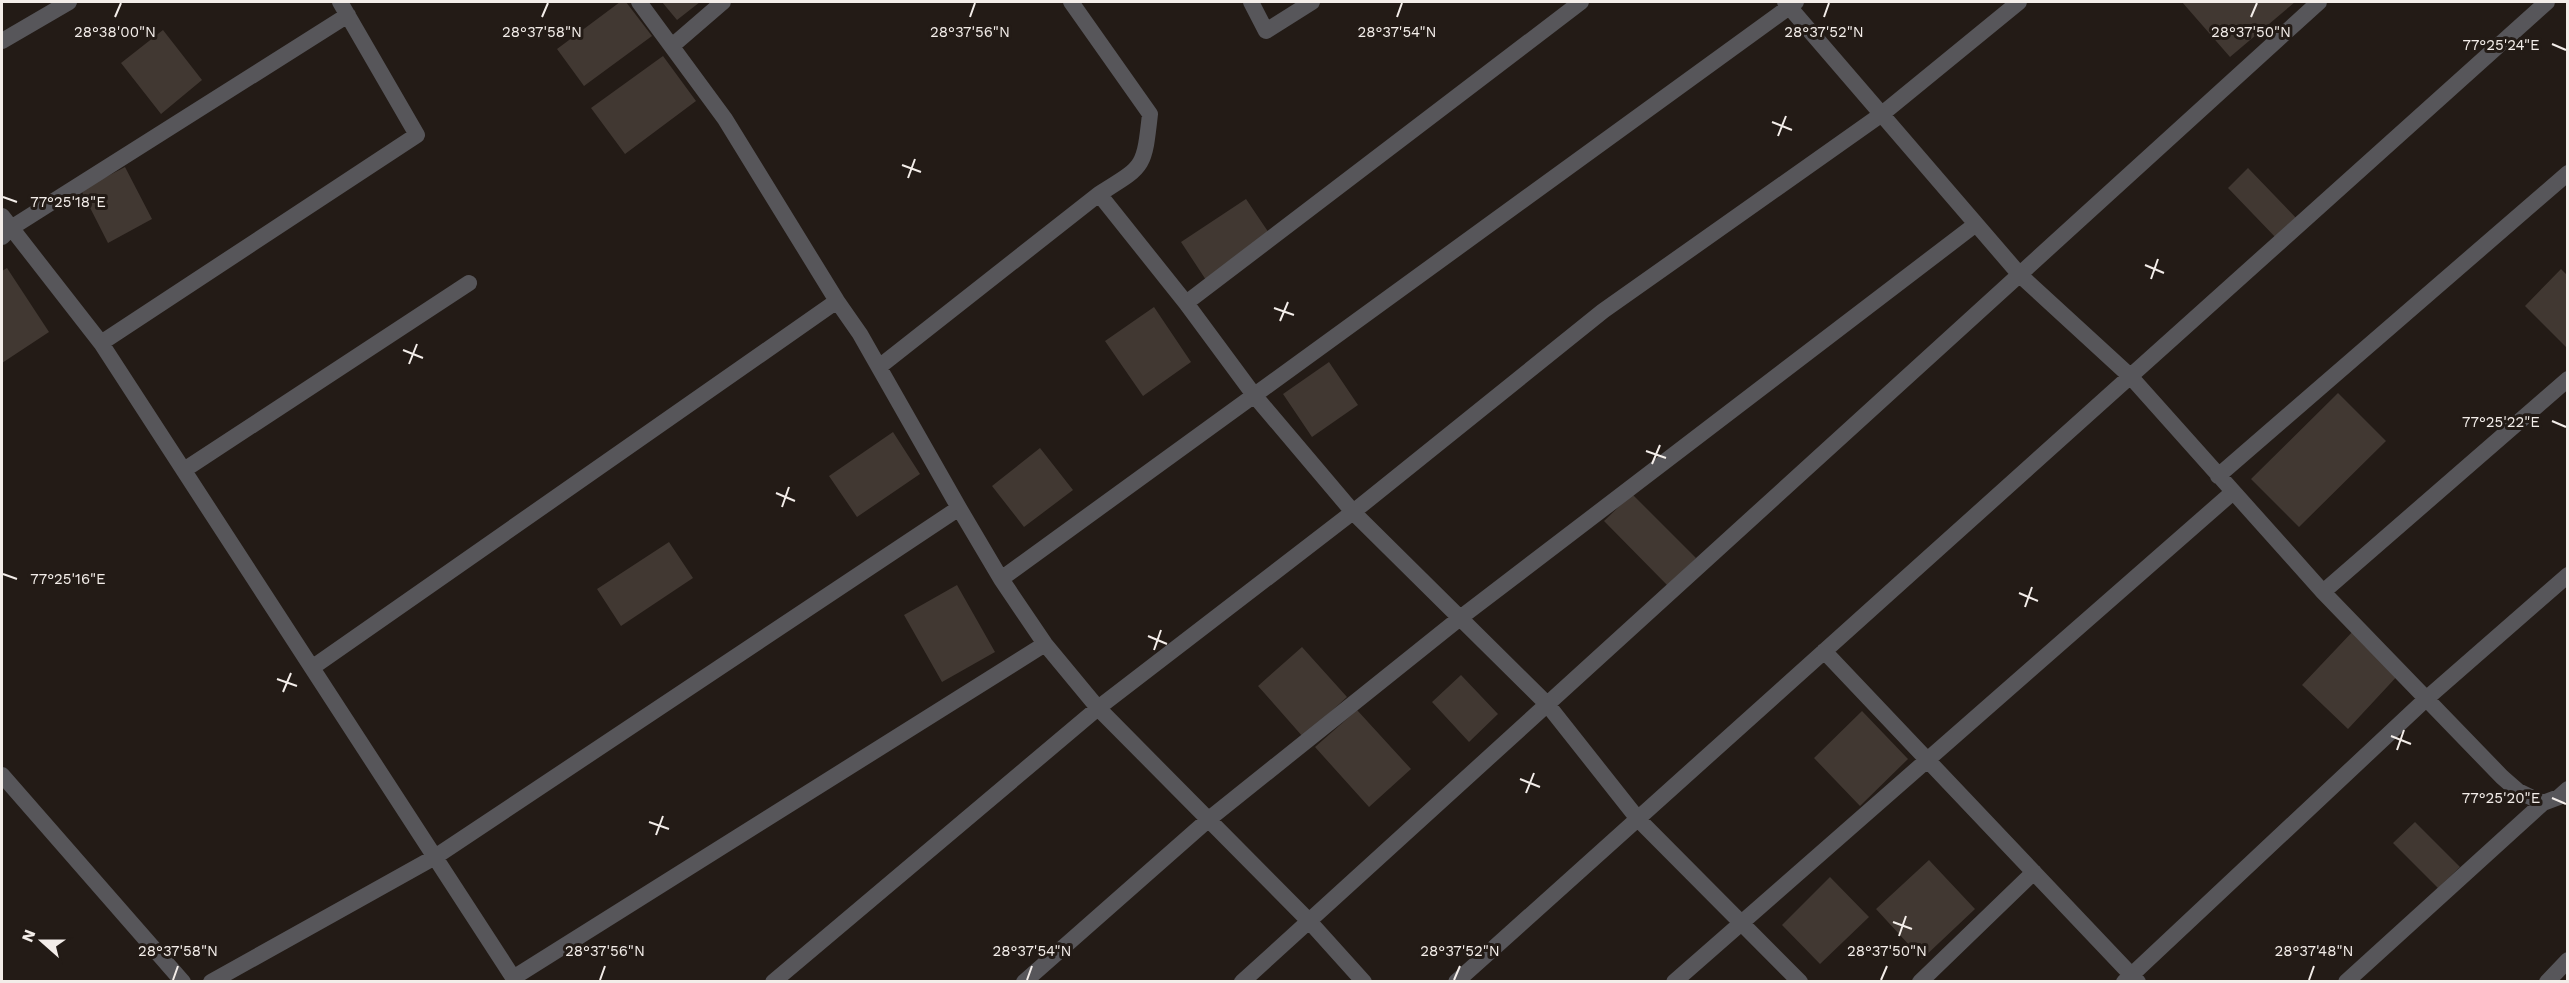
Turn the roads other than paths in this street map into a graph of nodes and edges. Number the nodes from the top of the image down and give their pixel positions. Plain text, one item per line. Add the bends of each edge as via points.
1 (69, 2) edge
2 (639, 2) edge
3 (723, 2) edge
4 (1071, 2) edge
5 (1251, 2) edge
6 (1312, 2) edge
7 (1581, 2) edge
8 (2019, 2) edge
9 (2319, 2) edge
10 (2547, 2) edge
11 (1790, 3) edge
12 (344, 8) edge
13 (2, 41) edge
14 (672, 46) junction
15 (1882, 114) junction
16 (2568, 173) edge
17 (1099, 194) junction
18 (1976, 224) junction
19 (5, 227) edge
20 (2020, 275) junction
21 (469, 283) dead end
22 (837, 301) junction
23 (1186, 303) junction
24 (101, 343) junction
25 (879, 367) junction
26 (2130, 376) junction
27 (2568, 379) edge
28 (1254, 395) junction
29 (184, 470) junction
30 (2218, 476) junction
31 (2233, 492) junction
32 (959, 508) junction
33 (1353, 512) junction
34 (2568, 575) edge
35 (1001, 579) junction
36 (2323, 592) junction
37 (1460, 618) junction
38 (1045, 644) junction
39 (1824, 651) junction
40 (313, 667) junction
41 (2426, 699) junction
42 (1547, 704) junction
43 (1098, 708) junction
44 (1927, 760) junction
45 (2, 775) edge
46 (2568, 789) edge
47 (2543, 803) junction
48 (1209, 819) junction
49 (1638, 819) junction
50 (435, 857) junction
51 (2034, 872) junction
52 (1309, 921) junction
53 (1742, 922) junction
54 (2568, 960) edge
55 (2131, 979) edge
56 (514, 980) edge
57 (183, 981) edge
58 (211, 981) edge
59 (773, 981) edge
60 (1024, 981) edge
61 (1242, 981) edge
62 (1364, 981) edge
63 (1456, 981) edge
64 (1674, 981) edge
65 (1800, 981) edge
66 (1920, 981) edge
67 (2346, 981) edge
68 (2547, 981) edge

1 - 13 street
2 - 14 street
3 - 14 street
4 - 17 street via 1150,114 1146,150 1137,170
5 - 6 street via 1266,31
7 - 23 street
8 - 15 street
9 - 20 street
10 - 26 street
11 - 15 street
11 - 28 street
12 - 19 street
12 - 24 street via 417,135
14 - 22 street via 725,119
15 - 18 street
15 - 33 street via 1603,311
16 - 30 street
17 - 23 street
17 - 25 street
18 - 20 street
18 - 37 street
19 - 24 street
20 - 26 street
20 - 42 street
21 - 29 street
22 - 25 street
22 - 40 street
23 - 28 street
24 - 29 street
25 - 32 street
26 - 30 street
26 - 39 street
27 - 36 street
28 - 33 street
28 - 35 street
29 - 40 street
30 - 31 street
31 - 36 street
31 - 44 street
32 - 35 street
32 - 50 street
33 - 37 street
33 - 43 street
34 - 41 street
35 - 38 street
36 - 41 street
37 - 42 street
37 - 48 street
38 - 43 street
38 - 56 street
39 - 44 street
39 - 49 street
40 - 50 street
41 - 47 street via 2502,777 2518,791
41 - 55 street
42 - 49 street
42 - 52 street
43 - 48 street
43 - 59 street
44 - 51 street
44 - 53 street
45 - 57 street
46 - 47 street
47 - 67 street
48 - 52 street
48 - 60 street
49 - 53 street
49 - 63 street
50 - 56 street
50 - 58 street
51 - 55 street
51 - 66 street
52 - 61 street
52 - 62 street
53 - 64 street
53 - 65 street
54 - 68 street

